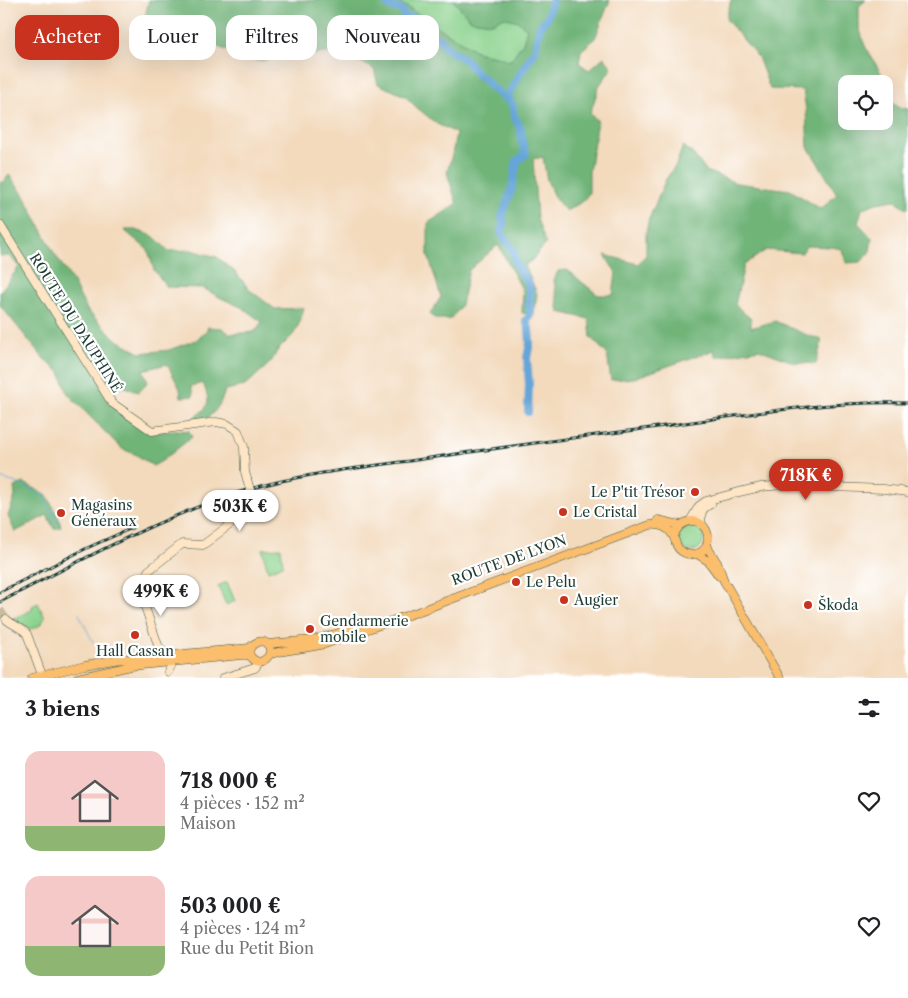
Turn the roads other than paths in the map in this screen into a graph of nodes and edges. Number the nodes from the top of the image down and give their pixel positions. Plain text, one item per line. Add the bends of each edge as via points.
1 (0, 225) edge
2 (908, 493) edge
3 (690, 521) junction
4 (680, 525) junction
5 (702, 525) junction
6 (674, 537) junction
7 (707, 544) junction
8 (697, 554) junction
9 (724, 581) junction
10 (6, 619) tunnel mouth
11 (267, 644) junction
12 (159, 647) junction
13 (270, 654) junction
14 (253, 656) junction
15 (169, 659) junction
16 (159, 660) junction
17 (169, 675) edge
18 (41, 677) edge
19 (32, 678) edge
20 (77, 678) edge
21 (223, 678) edge
22 (780, 678) edge

1 - 12 street, ROUTE DU DAUPHINÉ, bridge via 112,403 152,431 216,422 238,431 253,500 248,511 203,546 182,544 148,571 141,595
2 - 3 street via 892,489 766,486 706,501
2 - 5 street via 762,491 705,507
3 - 4 main road
3 - 5 main road
4 - 6 main road
4 - 11 main road, ROUTE DE LYON via 657,520 646,522 374,623 313,640
5 - 7 main road via 707,532
6 - 8 main road via 680,550
6 - 13 main road, ROUTE DE LYON via 663,527 650,525 346,637 313,648
7 - 8 main road
7 - 9 main road
8 - 9 main road via 708,561
9 - 22 main road
10 - 18 street via 23,629
11 - 13 main road
11 - 14 main road via 258,641 253,644
12 - 15 street
12 - 16 street
13 - 14 main road via 264,661
14 - 15 main road
14 - 21 street via 246,670
15 - 16 main road
15 - 17 street
16 - 17 street
16 - 18 main road via 104,661
16 - 20 main road
18 - 19 main road

